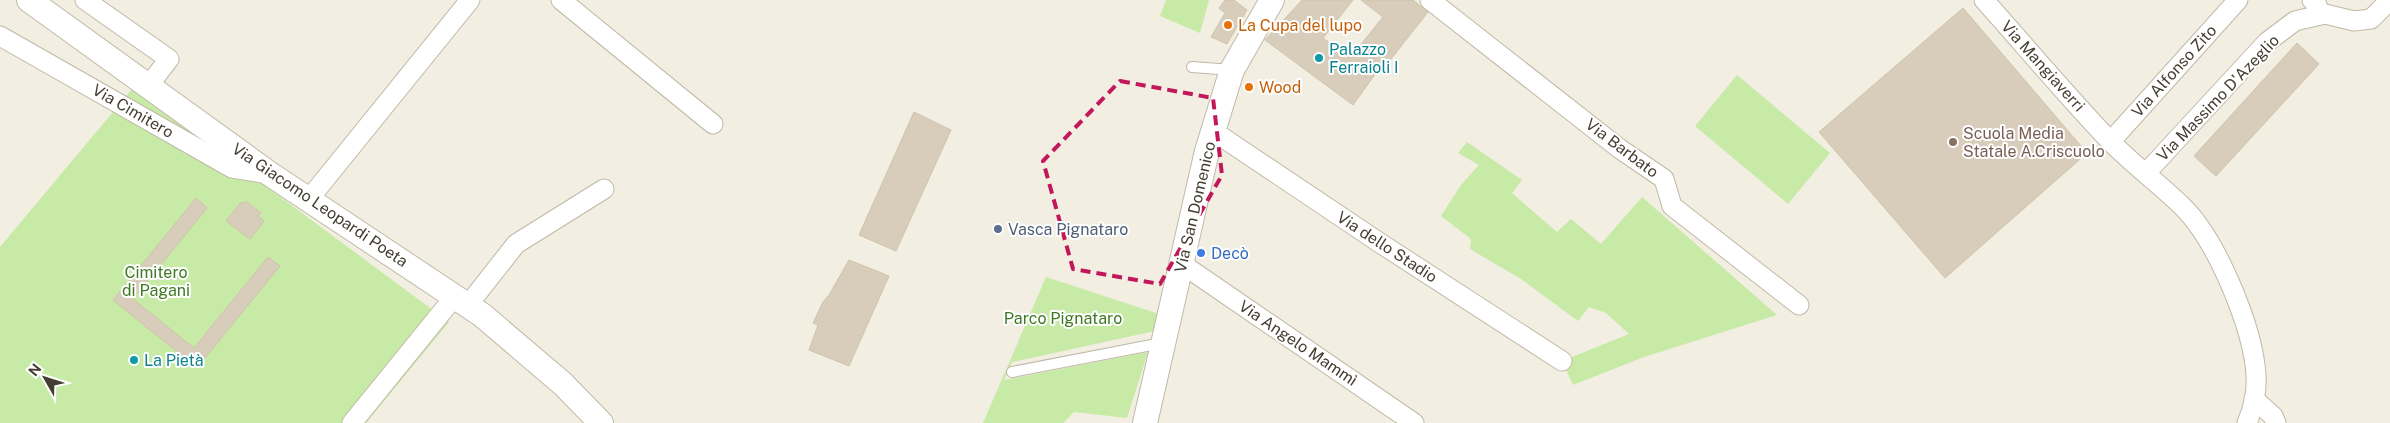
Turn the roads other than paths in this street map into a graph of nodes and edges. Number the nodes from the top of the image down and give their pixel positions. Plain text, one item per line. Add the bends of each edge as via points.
1 (29, 0) edge
2 (85, 0) edge
3 (470, 0) edge
4 (561, 0) edge
5 (1272, 0) edge
6 (1430, 0) edge
7 (1984, 0) edge
8 (2238, 0) edge
9 (2390, 0) edge
10 (2316, 7) edge
11 (0, 36) edge
12 (1192, 67) dead end
13 (1232, 70) junction
14 (149, 85) junction
15 (713, 124) dead end
16 (1213, 131) junction
17 (2111, 141) junction
18 (2146, 173) junction
19 (270, 174) junction
20 (604, 189) dead end
21 (309, 199) junction
22 (1182, 264) junction
23 (462, 301) junction
24 (1799, 305) dead end
25 (1162, 343) junction
26 (1562, 361) dead end
27 (1012, 372) dead end
28 (2254, 399) junction
29 (352, 423) edge
30 (601, 423) edge
31 (1145, 423) edge
32 (1414, 423) edge
33 (2247, 423) edge
34 (2276, 423) edge

1 - 14 street, Via Giacomo Leopardi Poeta
2 - 14 street via 169,59
3 - 21 street
4 - 15 street
5 - 13 street, Via San Domenico
6 - 24 street, Via Barbato via 1620,149 1664,179 1672,206
7 - 17 street, Via Mangiaverri
8 - 17 street, Via Alfonso Zito
9 - 10 street, Via Massimo D'Azeglio via 2371,19 2354,21 2325,14
10 - 18 street, Via Massimo D'Azeglio via 2267,42
11 - 19 street, Via Cimitero via 232,168
12 - 13 lane
13 - 16 street, Via San Domenico
14 - 19 street, Via Giacomo Leopardi Poeta
16 - 22 street, Via San Domenico via 1200,174
16 - 26 street, Via dello Stadio
17 - 18 street, Via Mangiaverri
18 - 28 street, Via Mangiaverri via 2184,208 2216,254 2241,313 2250,345 2256,376
19 - 21 street, Via Giacomo Leopardi Poeta
20 - 23 street via 516,244
21 - 23 street, Via Giacomo Leopardi Poeta
22 - 25 street, Via San Domenico
22 - 32 street, Via Angelo Mammì
23 - 29 street
23 - 30 street, Via Giacomo Leopardi Poeta via 532,356
25 - 27 lane
25 - 31 street, Via San Domenico
28 - 33 street, Via Mangiaverri
28 - 34 street via 2273,416

